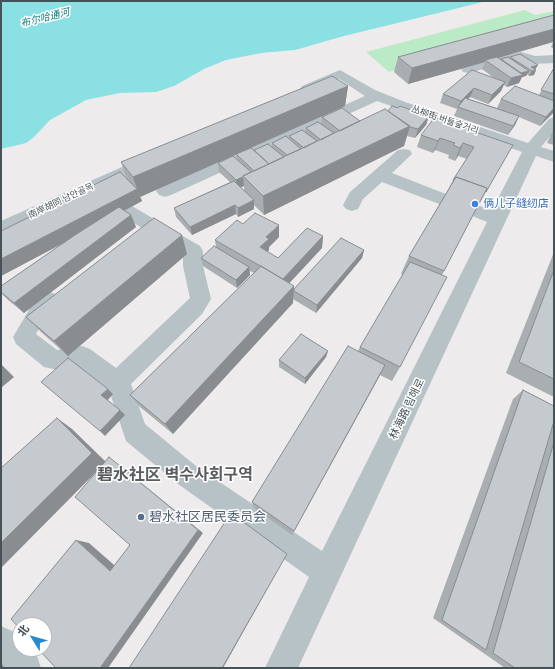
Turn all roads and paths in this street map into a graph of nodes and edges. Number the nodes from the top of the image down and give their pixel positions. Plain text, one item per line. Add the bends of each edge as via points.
1 (554, 59) edge
2 (468, 69) edge
3 (376, 96) junction
4 (290, 97) edge
5 (554, 122) edge
6 (531, 149) junction
7 (168, 152) edge
8 (404, 154) edge
9 (554, 157) edge
10 (380, 175) junction
11 (165, 191) dead end
12 (445, 200) edge
13 (352, 205) dead end
14 (126, 210) edge
15 (476, 211) edge
16 (498, 219) junction
17 (1, 229) edge
18 (65, 290) edge
19 (117, 382) junction
20 (328, 573) junction
21 (1, 642) edge
22 (25, 668) edge
23 (281, 668) edge

1 - 2 street via 534,60 521,56
3 - 4 street, 丛柳街 버들숲거리 via 340,74
3 - 6 street, 丛柳街 버들숲거리
3 - 11 street
5 - 6 street, 林海路 림해로
6 - 9 street, 丛柳街 버들숲거리
6 - 16 street, 林海路 림해로
7 - 17 street, 南岸胡同 남안골목 via 106,187
8 - 10 street
10 - 12 street
10 - 13 street via 356,196
14 - 19 street via 140,231 193,251 200,302
15 - 16 street
16 - 20 street, 林海路 림해로
18 - 19 street via 40,309 24,337 52,360 62,361 82,356
19 - 20 street via 122,389 135,432 187,474
20 - 23 street, 林海路 림해로
21 - 22 street

